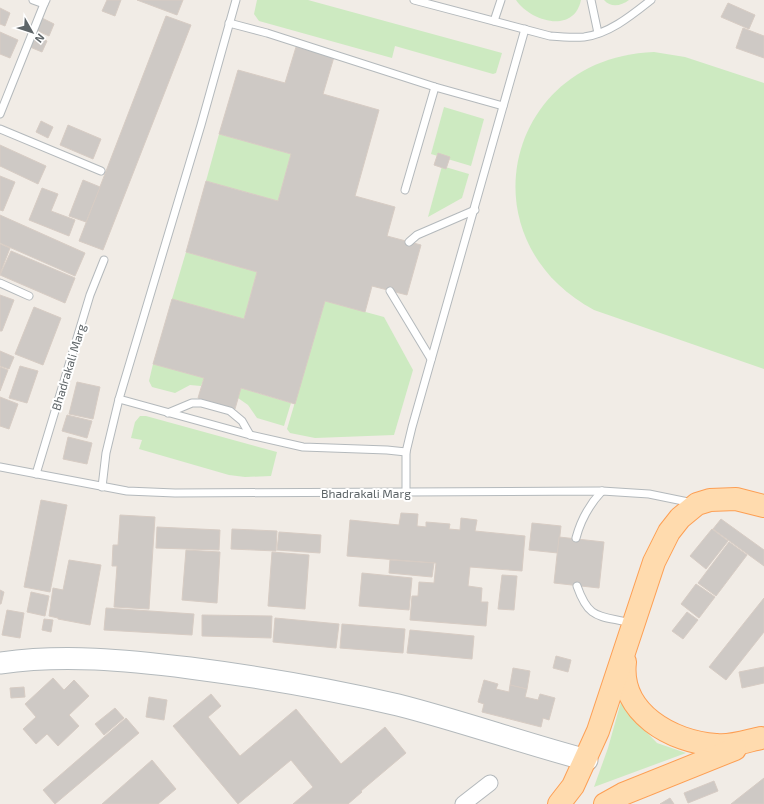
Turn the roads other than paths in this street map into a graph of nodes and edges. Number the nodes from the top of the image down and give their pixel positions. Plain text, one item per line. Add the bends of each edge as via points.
1 (33, 0) edge
2 (236, 0) edge
3 (417, 0) edge
4 (501, 0) edge
5 (591, 0) edge
6 (651, 0) edge
7 (45, 2) edge
8 (494, 21) junction
9 (229, 23) junction
10 (525, 29) junction
11 (598, 33) junction
12 (435, 87) junction
13 (503, 106) junction
14 (0, 114) edge
15 (0, 129) edge
16 (101, 171) dead end
17 (405, 190) dead end
18 (475, 210) junction
19 (409, 242) dead end
20 (104, 260) dead end
21 (0, 283) edge
22 (390, 291) dead end
23 (29, 296) dead end
24 (430, 359) junction
25 (119, 398) junction
26 (168, 413) junction
27 (250, 436) junction
28 (406, 452) junction
29 (0, 468) edge
30 (36, 474) junction
31 (102, 487) junction
32 (602, 491) junction
33 (406, 493) junction
34 (698, 504) junction
35 (764, 506) edge
36 (576, 538) dead end
37 (577, 586) dead end
38 (630, 633) junction
39 (0, 663) edge
40 (763, 738) edge
41 (587, 760) junction
42 (490, 783) dead end
43 (463, 804) edge
44 (558, 804) edge
45 (605, 804) edge

1 - 7 lane
2 - 9 lane
3 - 8 lane
4 - 8 lane
5 - 11 lane
6 - 11 lane via 629,17
7 - 14 lane
8 - 10 lane
9 - 12 lane
9 - 25 lane
10 - 11 lane via 564,37 585,37
10 - 13 lane
12 - 13 lane
12 - 17 lane
13 - 18 lane
15 - 16 lane
18 - 19 lane via 417,235
18 - 24 lane
20 - 30 lane, Bhadrakali Marg via 90,295
21 - 23 lane
22 - 24 lane
24 - 28 lane
25 - 26 lane
25 - 31 lane via 106,453
26 - 27 lane
26 - 27 lane via 192,403 230,411 242,422
27 - 28 lane via 303,447
28 - 33 lane
29 - 30 lane, Bhadrakali Marg
30 - 31 lane, Bhadrakali Marg
31 - 33 lane, Bhadrakali Marg via 176,493
32 - 33 lane, Bhadrakali Marg
32 - 34 lane, Bhadrakali Marg via 649,494
32 - 36 lane via 583,517
34 - 35 main road via 710,500 736,499
34 - 38 main road via 680,518 669,532 654,562
37 - 38 lane via 593,614
38 - 40 main road via 624,675 628,693 644,715 666,733 689,742 718,746
38 - 41 main road
39 - 41 main road via 65,658 127,660 247,676 334,691 400,706
40 - 45 main road via 623,794
41 - 44 main road via 573,786
42 - 43 street

